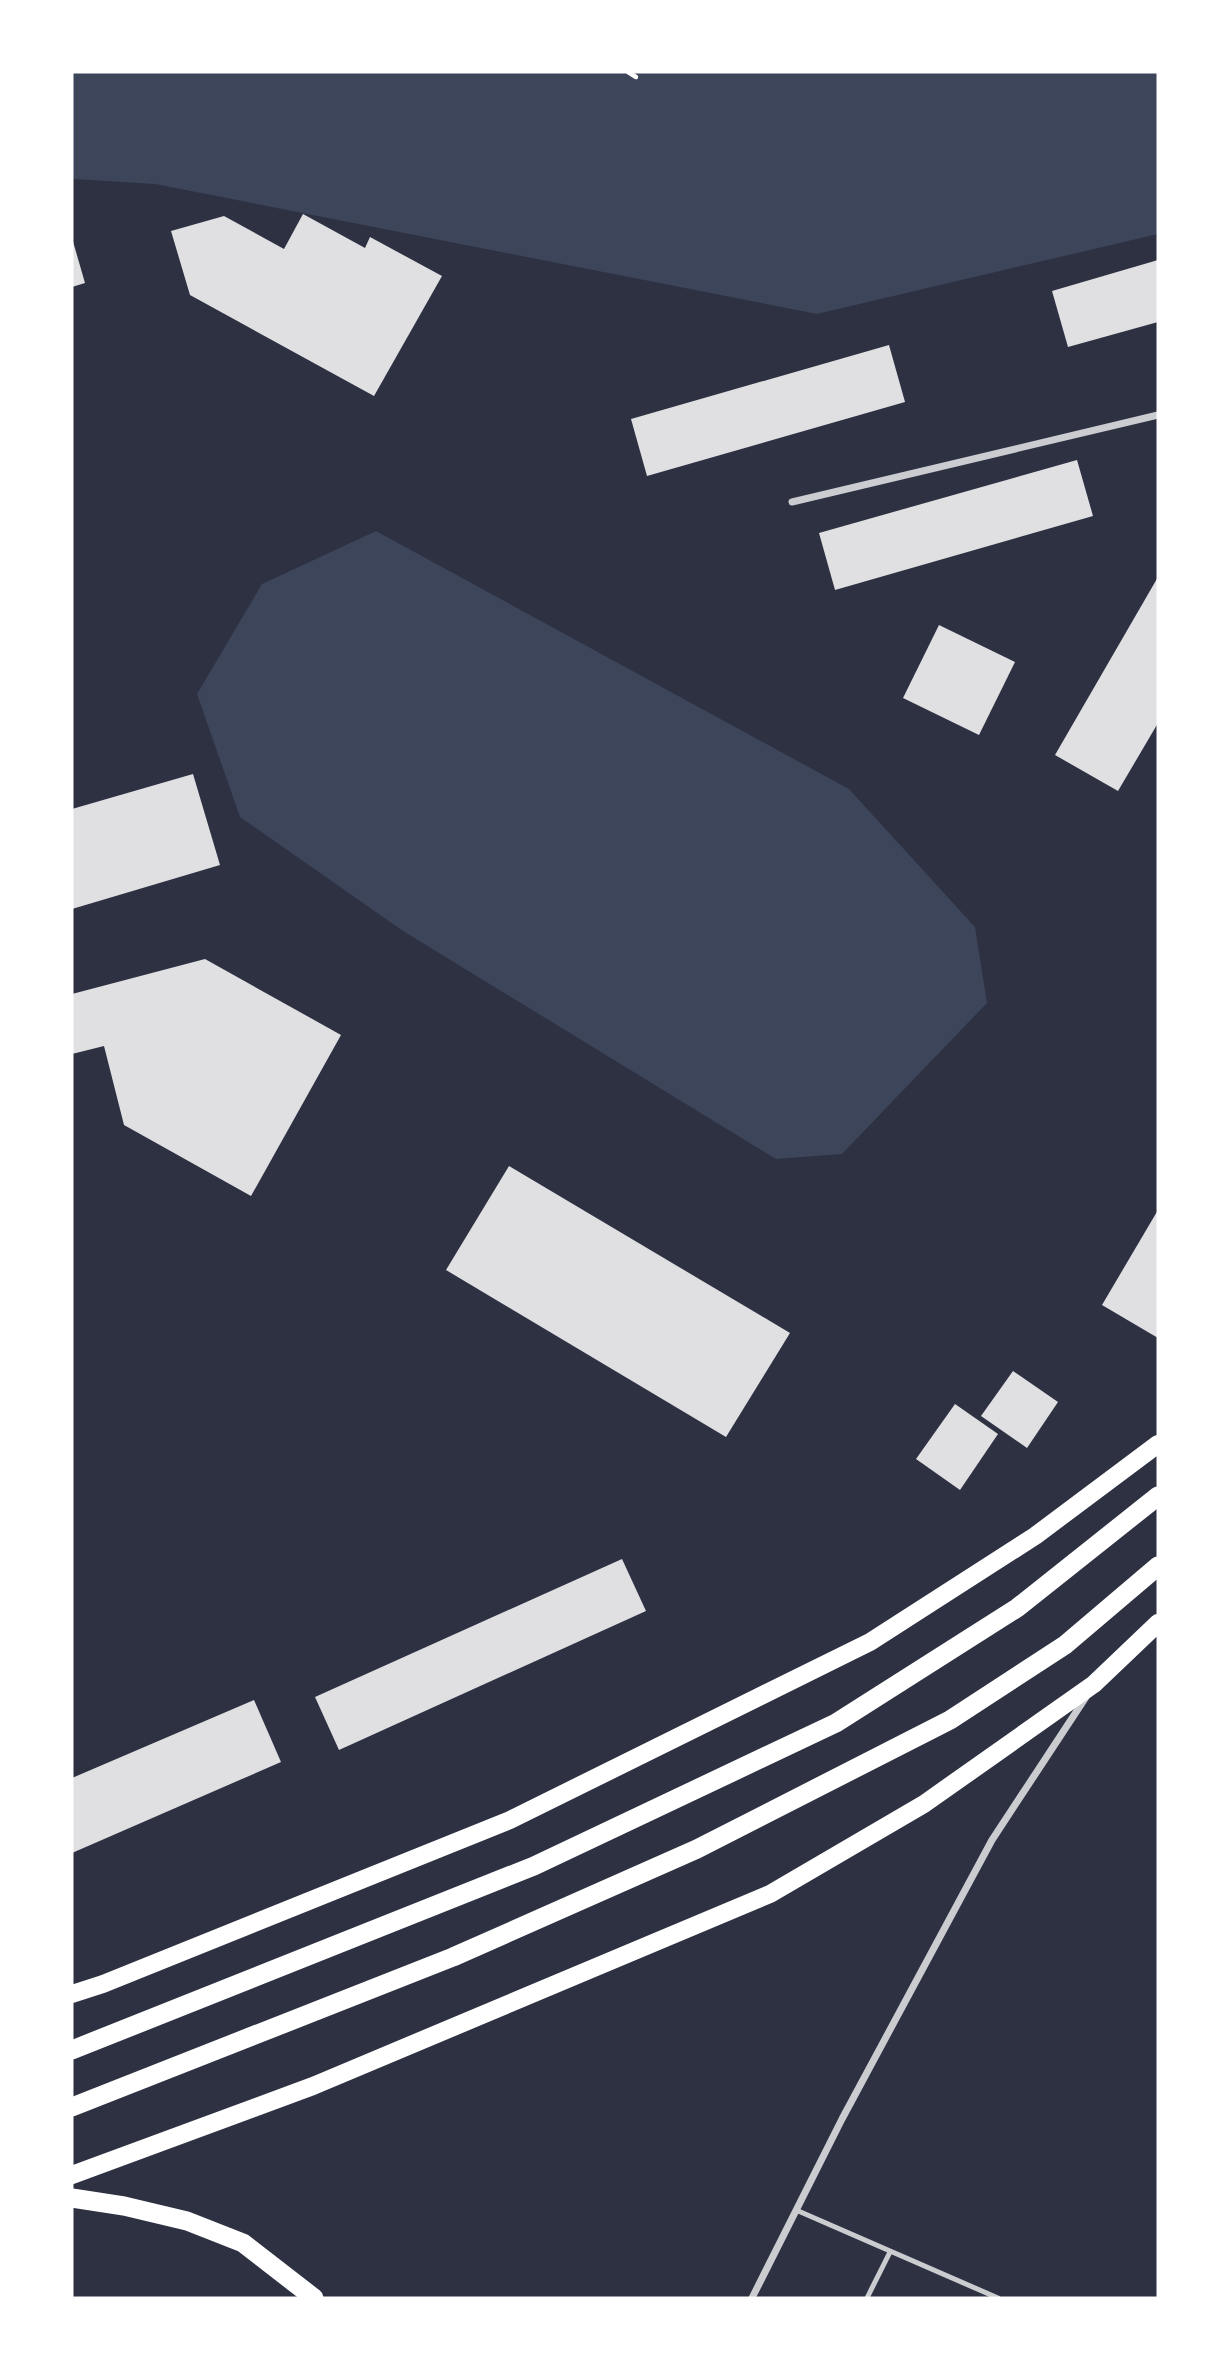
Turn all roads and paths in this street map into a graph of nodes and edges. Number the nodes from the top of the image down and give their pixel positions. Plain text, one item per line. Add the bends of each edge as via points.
1 (628, 72) edge
2 (636, 77) dead end
3 (1158, 415) edge
4 (792, 502) dead end
5 (1158, 1444) edge
6 (1158, 1496) edge
7 (1158, 1566) edge
8 (1158, 1623) edge
9 (1094, 1684) junction
10 (72, 1994) edge
11 (72, 2050) edge
12 (72, 2107) edge
13 (72, 2175) edge
14 (72, 2198) edge
15 (796, 2210) junction
16 (890, 2252) junction
17 (314, 2298) edge
18 (752, 2298) edge
19 (867, 2298) edge
20 (998, 2298) edge

1 - 2 path
3 - 4 street
5 - 10 main road via 1035,1536 870,1642 510,1820
6 - 11 highway via 1017,1608 836,1723 534,1866
7 - 12 highway via 1065,1645 950,1720 685,1855 453,1957
8 - 9 main road
9 - 13 main road via 924,1804 770,1894 313,2087
9 - 15 street via 992,1840
14 - 17 highway via 187,2221 243,2243
15 - 16 lane
15 - 18 street
16 - 19 lane
16 - 20 lane

